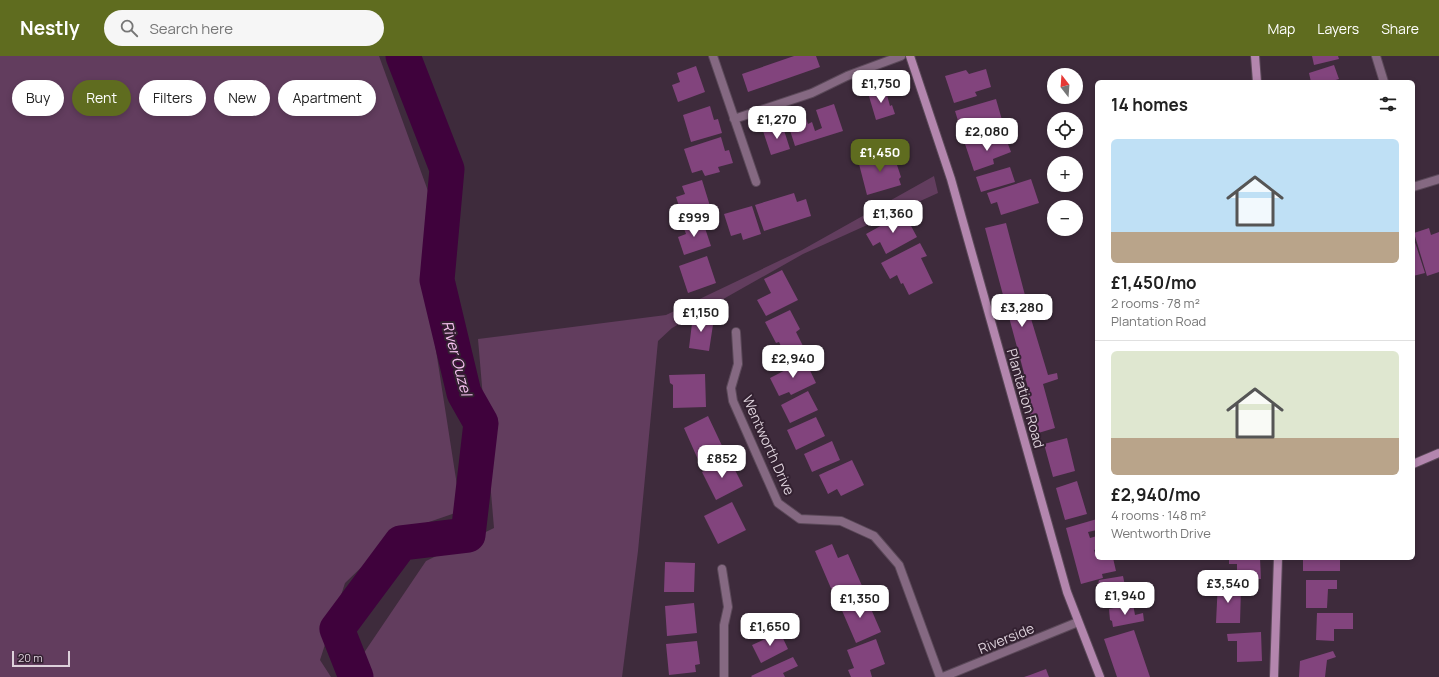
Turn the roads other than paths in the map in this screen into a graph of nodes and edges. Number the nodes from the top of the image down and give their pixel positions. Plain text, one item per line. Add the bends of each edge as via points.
1 (713, 56) edge
2 (900, 56) edge
3 (910, 56) edge
4 (1255, 56) edge
5 (1376, 56) edge
6 (1257, 80) edge
7 (1383, 80) edge
8 (734, 119) junction
9 (1439, 180) edge
10 (756, 182) dead end
11 (1415, 185) edge
12 (736, 332) dead end
13 (1439, 453) edge
14 (1415, 463) edge
15 (1278, 560) edge
16 (722, 568) dead end
17 (1078, 622) junction
18 (724, 677) edge
19 (942, 677) edge
20 (1100, 677) edge
21 (1274, 677) edge

1 - 8 street
2 - 8 street via 847,76 812,93
3 - 17 street, Plantation Road via 951,179 1067,592
4 - 6 street
5 - 7 street
8 - 10 street
9 - 11 street
12 - 19 street, Wentworth Drive via 738,364 731,388 734,401 778,503 800,519 841,521 874,536 899,565
13 - 14 street
15 - 21 street
16 - 18 street via 728,607 724,625
17 - 19 street, Riverside
17 - 20 street, Plantation Road

